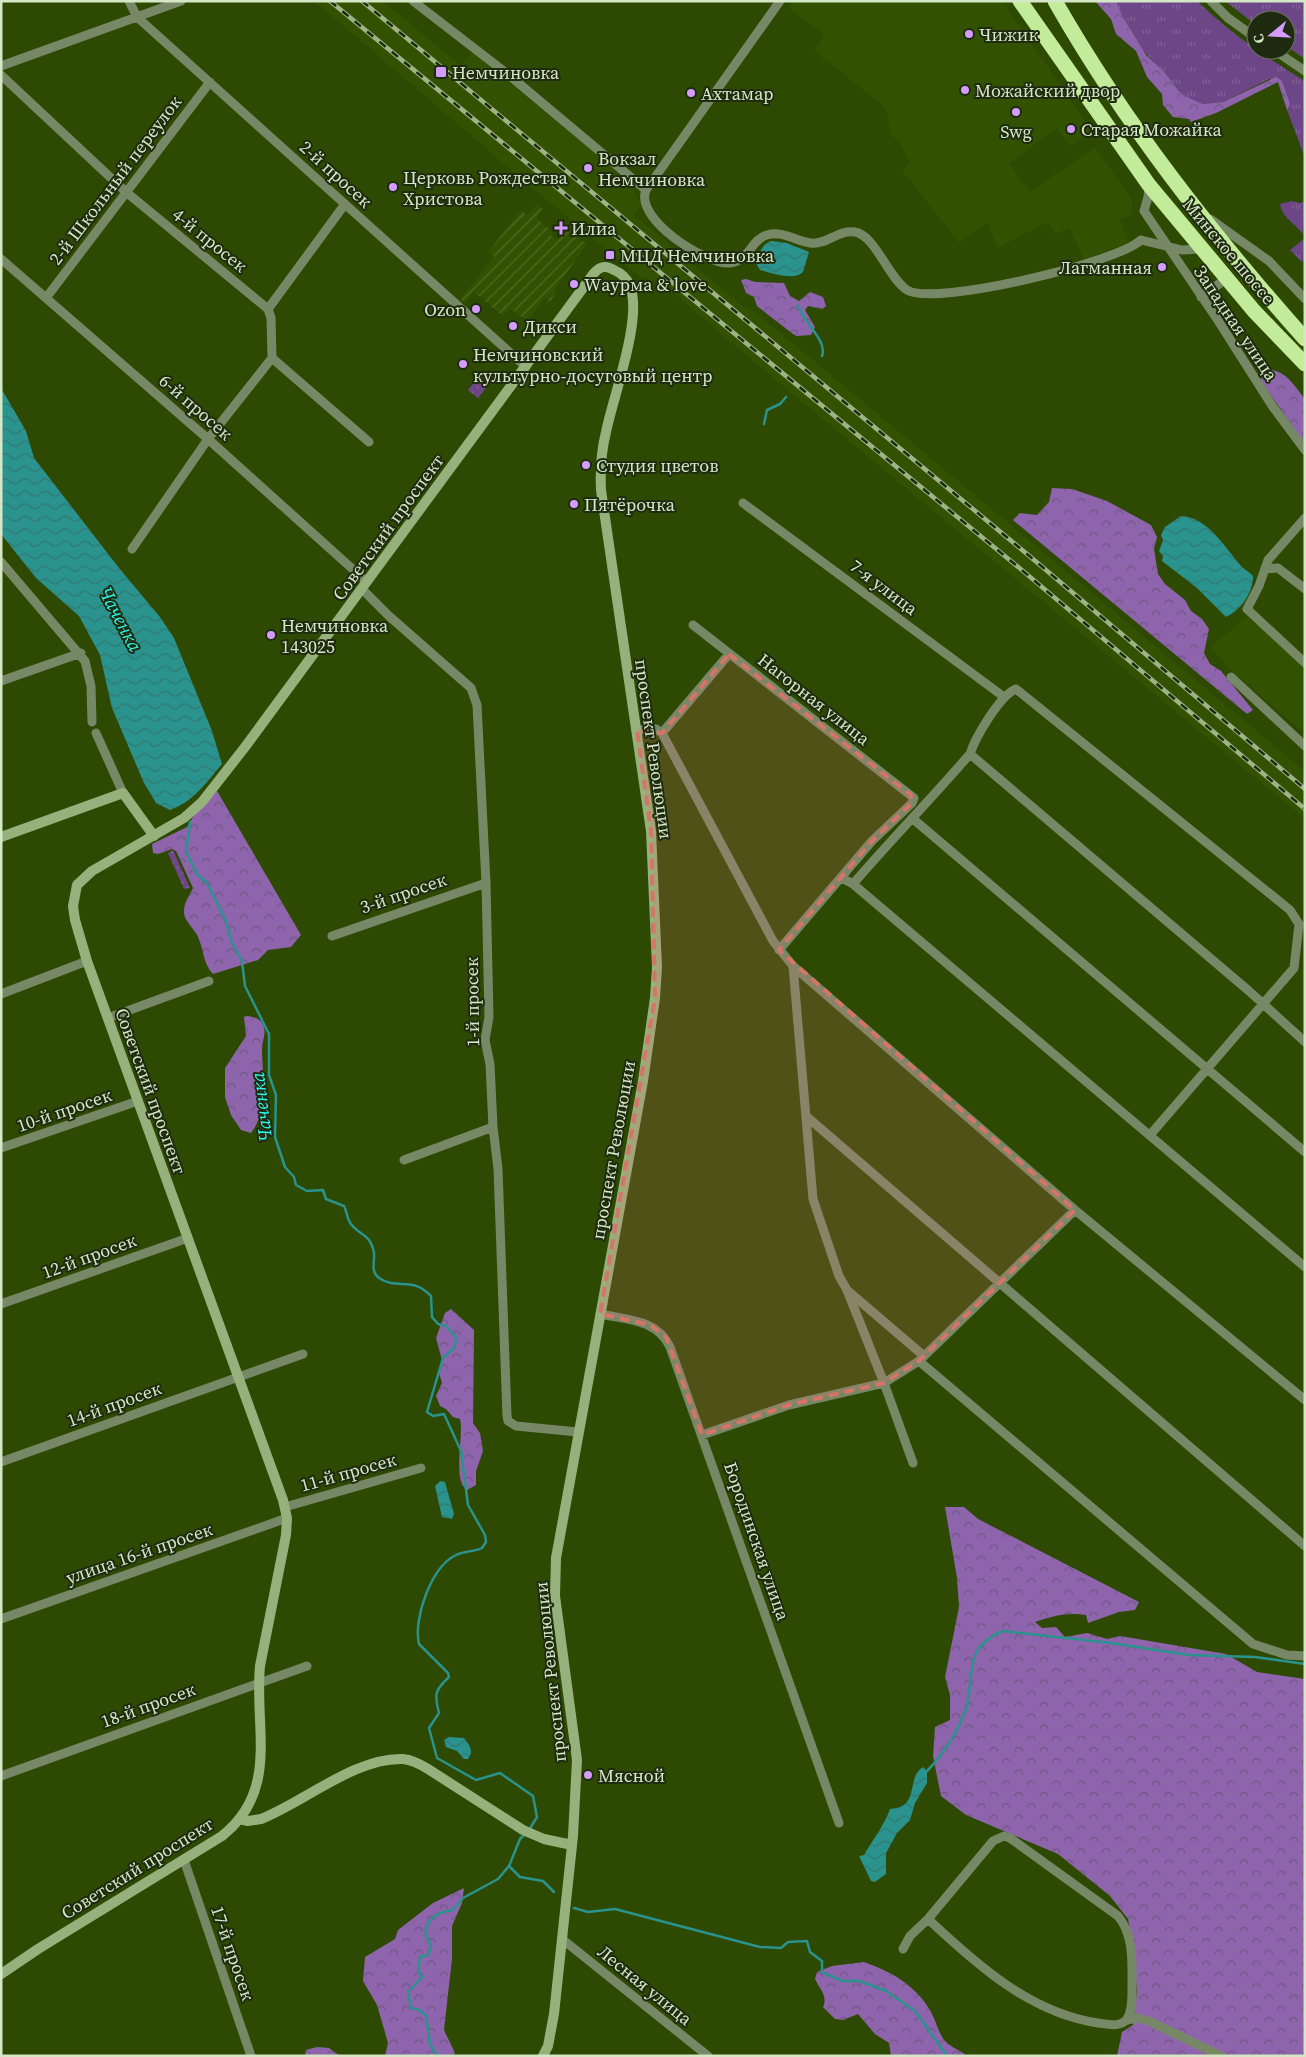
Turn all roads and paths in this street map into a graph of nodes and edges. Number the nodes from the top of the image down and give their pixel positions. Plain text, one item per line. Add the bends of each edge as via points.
1 (129, 1) edge
2 (181, 1) edge
3 (413, 1) edge
4 (780, 1) edge
5 (1020, 1) edge
6 (1054, 1) edge
7 (1211, 1) edge
8 (137, 17) junction
9 (1246, 31) edge
10 (1289, 60) edge
11 (1, 66) edge
12 (1305, 71) edge
13 (1, 75) edge
14 (210, 82) junction
15 (1149, 186) junction
16 (646, 190) junction
17 (126, 192) junction
18 (345, 204) junction
19 (1194, 208) junction
20 (1166, 246) junction
21 (1200, 249) junction
22 (1, 259) edge
23 (601, 267) joint
24 (1226, 279) junction
25 (1201, 297) junction
26 (46, 298) junction
27 (1305, 299) edge
28 (268, 309) junction
29 (1305, 339) edge
30 (272, 358) junction
31 (1305, 364) edge
32 (526, 367) junction
33 (208, 439) junction
34 (369, 442) dead end
35 (1305, 450) edge
36 (743, 504) dead end
37 (1305, 518) edge
38 (132, 549) dead end
39 (1, 562) edge
40 (1265, 568) junction
41 (365, 586) junction
42 (1305, 589) edge
43 (694, 626) dead end
44 (80, 653) junction
45 (729, 654) junction
46 (1305, 663) edge
47 (1231, 677) dead end
48 (1, 681) edge
49 (1004, 697) junction
50 (92, 722) dead end
51 (638, 730) junction
52 (96, 733) dead end
53 (662, 733) junction
54 (1305, 746) edge
55 (970, 754) junction
56 (123, 793) junction
57 (912, 818) junction
58 (154, 836) junction
59 (1, 837) edge
60 (842, 878) junction
61 (486, 882) junction
62 (853, 884) junction
63 (332, 936) dead end
64 (779, 950) junction
65 (87, 961) junction
66 (793, 966) junction
67 (209, 981) dead end
68 (1, 994) edge
69 (1262, 1005) junction
70 (108, 1018) junction
71 (1305, 1042) edge
72 (1208, 1069) junction
73 (138, 1102) junction
74 (806, 1116) junction
75 (493, 1127) junction
76 (1150, 1135) junction
77 (1, 1148) edge
78 (1305, 1152) edge
79 (404, 1160) dead end
80 (1075, 1210) junction
81 (188, 1238) junction
82 (1305, 1267) edge
83 (999, 1282) junction
84 (847, 1290) junction
85 (1, 1304) edge
86 (600, 1314) junction
87 (303, 1354) dead end
88 (922, 1358) junction
89 (239, 1376) junction
90 (884, 1383) junction
91 (1305, 1400) edge
92 (578, 1432) junction
93 (702, 1435) junction
94 (1, 1462) edge
95 (913, 1463) dead end
96 (421, 1468) dead end
97 (286, 1513) junction
98 (1305, 1546) edge
99 (1, 1619) edge
100 (1305, 1656) edge
101 (307, 1666) dead end
102 (258, 1683) junction
103 (1, 1776) edge
104 (239, 1819) junction
105 (839, 1823) dead end
106 (572, 1845) junction
107 (184, 1860) junction
108 (928, 1919) junction
109 (562, 1939) junction
110 (903, 1949) dead end
111 (1, 1974) edge
112 (1127, 2020) junction
113 (251, 2056) edge
114 (543, 2056) edge
115 (708, 2056) edge
116 (1221, 2056) edge

1 - 8 street, 2-й просек
2 - 8 street
3 - 16 street via 510,76
4 - 16 street
5 - 15 highway, Минское шоссе
6 - 19 highway, Минское шоссе via 1090,63
7 - 9 street
8 - 11 street
8 - 14 street, 2-й просек
10 - 12 street
13 - 17 street, 4-й просек
14 - 17 street, 2-й Школьный переулок
14 - 18 street, 2-й просек
15 - 20 street, Западная улица via 1144,212
15 - 21 highway, Минское шоссе
16 - 20 street via 645,206 656,222 678,241 719,262 740,260 769,234 820,243 842,233 854,232 867,239 901,285 914,293 926,295 980,289 1044,276 1128,248 1141,240
17 - 26 street, 2-й Школьный переулок
17 - 28 street, 4-й просек
18 - 28 street
18 - 32 street, 2-й просек
19 - 27 street via 1269,260
19 - 29 highway, Минское шоссе
20 - 21 street via 1182,250
20 - 25 street, Западная улица
21 - 24 highway, Минское шоссе
22 - 26 street, 6-й просек
23 - 32 street, Советский проспект
23 - 51 street, проспект Революции via 611,268 627,279 632,293 633,314 628,346 600,469 603,512
24 - 25 street
24 - 31 highway, Минское шоссе
25 - 35 street, Западная улица via 1272,407
26 - 33 street, 6-й просек
28 - 30 street
30 - 33 street
30 - 34 street
32 - 41 street, Советский проспект
33 - 38 street
33 - 41 street, 6-й просек
36 - 49 street, 7-я улица
37 - 40 street via 1268,560
39 - 44 street
40 - 42 street via 1278,568
40 - 46 street via 1247,610
41 - 58 street, Советский проспект via 202,802 184,818
41 - 61 street, 1-й просек via 389,616 471,688 475,697 482,768
43 - 45 street, Нагорная улица
44 - 48 street
44 - 50 street via 89,672
45 - 53 street
45 - 60 street, Нагорная улица via 914,798 872,840
47 - 54 street
49 - 55 street via 973,743
49 - 69 street via 1011,691 1020,690 1290,910 1299,924 1294,968
51 - 53 street via 656,729
51 - 86 street, проспект Революции via 651,831 657,942 655,998
52 - 56 street
53 - 64 street
55 - 57 street
55 - 69 street
56 - 58 street
56 - 59 street
57 - 62 street
57 - 72 street
58 - 65 street, Советский проспект via 92,871 77,885 73,906
60 - 62 street
60 - 64 street
61 - 63 street, 3-й просек
61 - 75 street, 1-й просек via 489,1017 485,1040 490,1064
62 - 76 street
64 - 66 street
65 - 68 street
65 - 70 street, Советский проспект
66 - 74 street
66 - 80 street
67 - 70 street
69 - 71 street
69 - 72 street
70 - 73 street, Советский проспект
72 - 76 street
72 - 78 street
73 - 77 street, 10-й просек
73 - 81 street, Советский проспект
74 - 83 street
74 - 84 street via 813,1199 838,1276
75 - 79 street
75 - 92 street, 1-й просек via 499,1179 508,1421 516,1426
76 - 82 street
80 - 83 street
80 - 91 street
81 - 85 street, 12-й просек
81 - 89 street, Советский проспект
83 - 88 street
83 - 98 street
84 - 88 street
84 - 90 street
86 - 92 street, проспект Революции
86 - 93 street, Бородинская улица via 650,1325 666,1337
87 - 89 street, 14-й просек
88 - 90 street
88 - 100 street via 1253,1644 1287,1655
89 - 94 street, 14-й просек
89 - 97 street, Советский проспект
90 - 93 street via 789,1405
90 - 95 street
92 - 106 street, проспект Революции via 556,1558 555,1586 577,1760
93 - 105 street, Бородинская улица
96 - 97 street, 11-й просек
97 - 99 street, улица 16-й просек
97 - 102 street, Советский проспект via 286,1535
101 - 102 street, 18-й просек
102 - 103 street, 18-й просек
102 - 104 street, Советский проспект via 260,1776
104 - 106 street via 261,1819 362,1768 403,1759 428,1769 522,1830
104 - 107 street, Советский проспект via 222,1836
106 - 109 street, проспект Революции
107 - 111 street, Советский проспект
107 - 113 street, 17-й просек
108 - 110 street via 910,1936
108 - 112 street via 972,1960 1037,2004 1094,2022 1114,2025
108 - 112 street via 993,1841 1004,1836 1010,1838 1124,1923 1132,1957 1132,2003
109 - 114 street, проспект Революции via 552,2033
109 - 115 street, Лесная улица
112 - 116 street via 1149,2021

